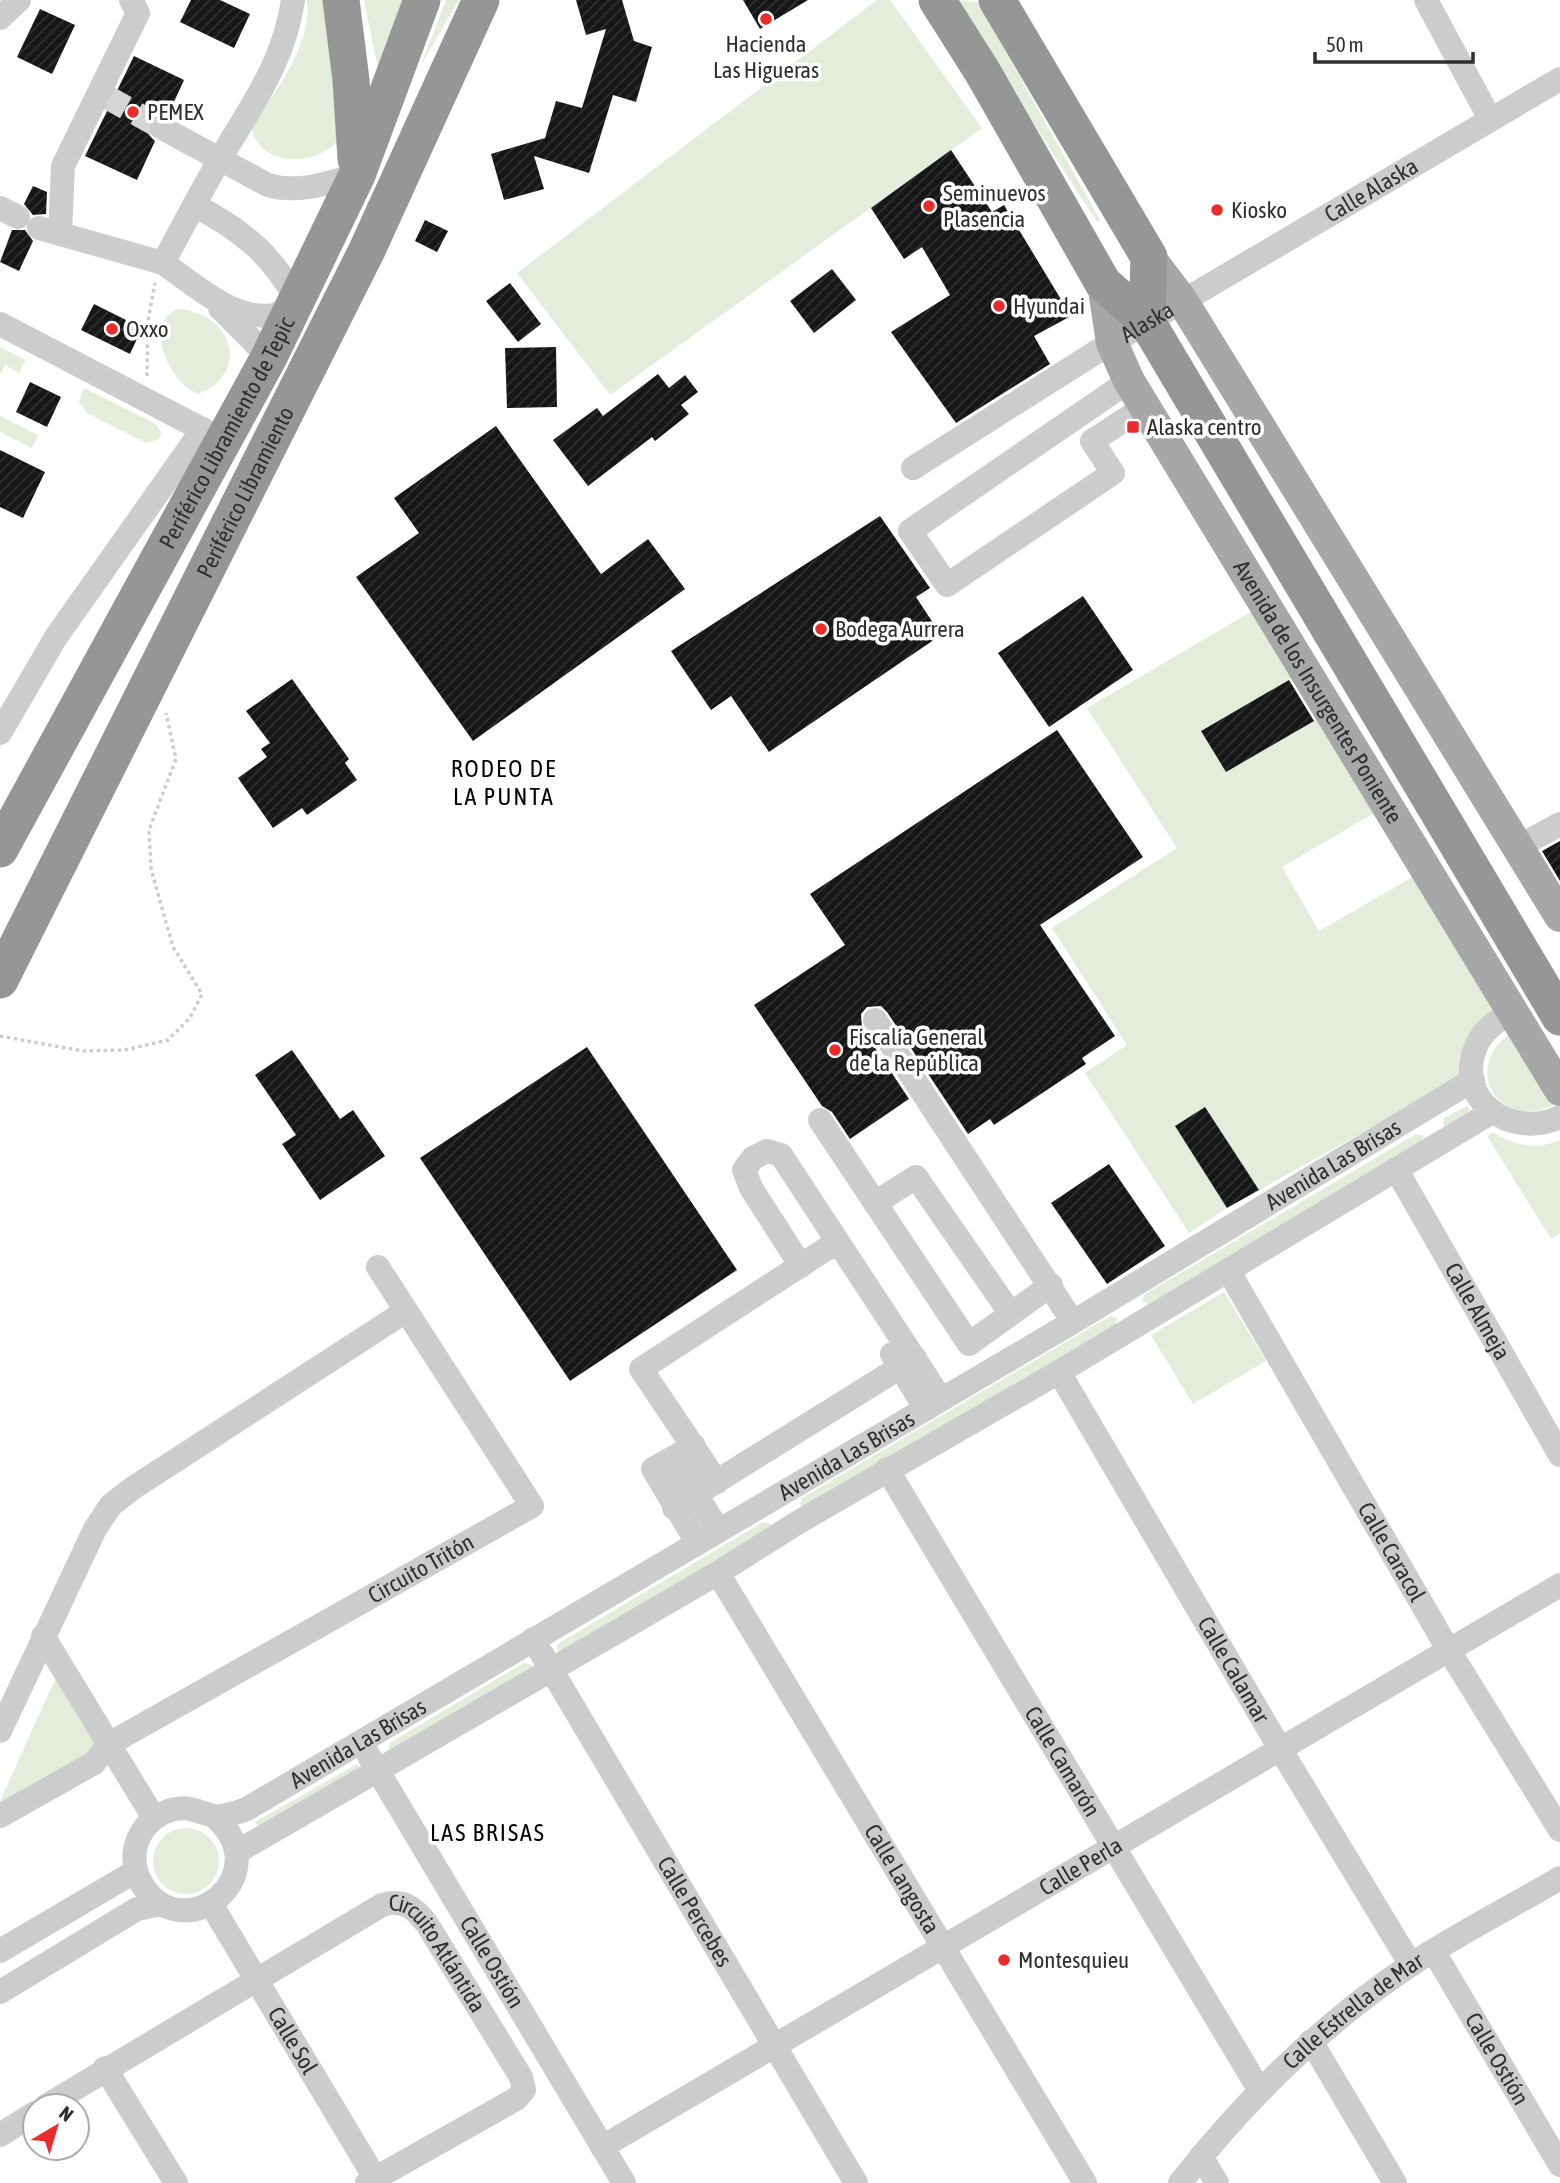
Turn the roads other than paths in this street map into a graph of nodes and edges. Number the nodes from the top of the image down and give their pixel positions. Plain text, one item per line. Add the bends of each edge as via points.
1 (19, 0) edge
2 (131, 0) edge
3 (293, 0) edge
4 (341, 0) edge
5 (422, 0) edge
6 (481, 0) edge
7 (507, 0) edge
8 (937, 0) edge
9 (997, 0) edge
10 (1426, 0) edge
11 (0, 18) edge
12 (446, 77) junction
13 (1560, 79) edge
14 (1490, 119) junction
15 (162, 128) tunnel mouth
16 (219, 160) junction
17 (357, 175) junction
18 (194, 205) junction
19 (29, 222) edge
20 (371, 241) junction
21 (1149, 257) junction
22 (163, 263) junction
23 (1103, 283) junction
24 (197, 285) junction
25 (297, 300) junction
26 (1182, 302) junction
27 (1147, 322) junction
28 (0, 324) edge
29 (1112, 343) junction
30 (269, 357) junction
31 (1137, 393) junction
32 (213, 435) junction
33 (913, 468) dead end
34 (186, 475) junction
35 (231, 499) junction
36 (0, 733) edge
37 (119, 748) junction
38 (1560, 824) edge
39 (1518, 847) junction
40 (0, 849) edge
41 (1560, 916) edge
42 (0, 980) edge
43 (1512, 1011) junction
44 (1560, 1017) edge
45 (875, 1020) dead end
46 (1473, 1080) junction
47 (1560, 1090) edge
48 (1424, 1110) junction
49 (1492, 1112) junction
50 (1560, 1117) edge
51 (820, 1120) dead end
52 (1442, 1142) junction
53 (1396, 1169) junction
54 (875, 1203) junction
55 (833, 1247) junction
56 (801, 1266) junction
57 (378, 1267) dead end
58 (1228, 1270) junction
59 (1051, 1285) junction
60 (406, 1311) junction
61 (1011, 1314) junction
62 (1073, 1322) junction
63 (907, 1363) junction
64 (1059, 1372) junction
65 (934, 1404) junction
66 (684, 1452) junction
67 (1560, 1455) edge
68 (887, 1469) junction
69 (706, 1488) junction
70 (780, 1494) junction
71 (674, 1508) junction
72 (797, 1523) junction
73 (718, 1530) junction
74 (697, 1542) junction
75 (719, 1573) junction
76 (1560, 1585) edge
77 (43, 1636) junction
78 (533, 1639) junction
79 (1448, 1649) junction
80 (550, 1670) junction
81 (0, 1731) edge
82 (360, 1741) junction
83 (109, 1744) junction
84 (1279, 1747) junction
85 (377, 1769) junction
86 (0, 1816) edge
87 (215, 1817) junction
88 (155, 1818) junction
89 (1560, 1830) edge
90 (1114, 1845) junction
91 (236, 1852) junction
92 (136, 1871) junction
93 (1560, 1878) edge
94 (161, 1904) junction
95 (211, 1904) junction
96 (944, 1949) junction
97 (0, 1951) edge
98 (1434, 1952) junction
99 (1411, 1965) junction
100 (256, 1979) junction
101 (0, 1992) edge
102 (1311, 2041) junction
103 (775, 2048) junction
104 (105, 2068) junction
105 (1259, 2089) junction
106 (68, 2092) edge
107 (21, 2122) edge
108 (0, 2135) edge
109 (602, 2147) junction
110 (1201, 2156) junction
111 (1560, 2165) edge
112 (371, 2180) edge
113 (176, 2183) edge
114 (624, 2183) edge
115 (856, 2183) edge
116 (1085, 2183) edge
117 (1180, 2183) edge
118 (1217, 2183) edge
119 (1395, 2183) edge

1 - 11 street
2 - 19 street via 138,13 102,94
3 - 16 street via 288,33 271,75
4 - 17 highway
5 - 17 highway, Periférico Libramiento de Tepic
6 - 12 highway, Periférico Libramiento
7 - 20 highway
8 - 23 highway, Avenida de los Insurgentes Poniente
9 - 21 highway
10 - 14 street
12 - 20 highway, Periférico Libramiento
12 - 25 highway via 411,113 341,267 316,297
13 - 14 street, Calle Alaska
14 - 26 street, Calle Alaska
15 - 16 street
16 - 17 street via 280,189 302,189
16 - 18 street
17 - 25 highway, Periférico Libramiento de Tepic
18 - 22 street
18 - 25 street via 247,237 278,268
19 - 22 street
20 - 37 highway, Periférico Libramiento
21 - 26 main road
21 - 27 highway
22 - 24 street
23 - 27 highway, Avenida de los Insurgentes Poniente
23 - 29 main road, Avenida de los Insurgentes Poniente
24 - 25 street via 234,309 253,315 276,315
24 - 30 street
25 - 30 highway, Periférico Libramiento de Tepic
25 - 35 highway via 305,314 296,358
26 - 27 street, Alaska
26 - 39 main road
27 - 29 street, Alaska
27 - 44 highway, Avenida de los Insurgentes Poniente
28 - 32 street
29 - 31 main road, Avenida de los Insurgentes Poniente
29 - 33 street, Alaska
30 - 32 highway, Periférico Libramiento de Tepic
31 - 31 street via 911,531 947,584 1113,473 1091,441
31 - 43 main road, Avenida de los Insurgentes Poniente
32 - 34 highway, Periférico Libramiento de Tepic
34 - 35 street
34 - 36 street via 57,637
34 - 40 highway, Periférico Libramiento de Tepic
35 - 37 highway via 156,652
37 - 42 highway, Periférico Libramiento
38 - 39 street
39 - 41 main road
43 - 46 street via 1488,1028 1477,1044
43 - 47 main road, Avenida de los Insurgentes Poniente
45 - 59 street
46 - 48 street, Avenida Las Brisas
46 - 49 street
48 - 52 street
48 - 62 street, Avenida Las Brisas
49 - 50 street via 1526,1126
49 - 52 street, Avenida Las Brisas
51 - 54 street
52 - 53 street, Avenida Las Brisas
53 - 58 street, Avenida Las Brisas
53 - 67 street, Calle Almeja
54 - 61 street via 916,1177
54 - 61 street via 969,1344
55 - 56 street
55 - 56 street via 781,1155 767,1151 753,1158 744,1170 751,1188
55 - 63 street
56 - 66 street via 641,1368
57 - 60 street, Circuito Tritón
58 - 64 street, Avenida Las Brisas
58 - 79 street, Calle Caracol
59 - 61 street
59 - 62 street
60 - 77 street via 111,1506 95,1529
60 - 83 street, Circuito Tritón via 532,1506
62 - 65 street, Avenida Las Brisas
63 - 65 street
63 - 69 street
64 - 68 street, Avenida Las Brisas
64 - 84 street, Calle Calamar
65 - 70 street, Avenida Las Brisas
66 - 69 street
66 - 71 street via 653,1469
68 - 72 street, Avenida Las Brisas
68 - 90 street, Calle Camarón
69 - 71 street
69 - 73 street
70 - 72 street
70 - 73 street, Avenida Las Brisas
71 - 74 street
72 - 75 street, Avenida Las Brisas
73 - 74 street, Avenida Las Brisas
74 - 78 street, Avenida Las Brisas
75 - 80 street, Avenida Las Brisas
75 - 96 street, Calle Langosta
76 - 79 street, Calle Perla
77 - 81 street
77 - 83 street
78 - 80 street, Calle Percebes
78 - 82 street, Avenida Las Brisas
79 - 84 street, Calle Perla
79 - 89 street, Calle Caracol
80 - 85 street, Avenida Las Brisas
80 - 103 street, Calle Percebes
82 - 85 street, Calle Ostión
82 - 87 street, Avenida Las Brisas via 244,1810
83 - 86 street, Circuito Tritón via 94,1763
83 - 88 street
84 - 90 street, Calle Perla
84 - 99 street, Calle Calamar
85 - 91 street, Avenida Las Brisas
85 - 109 street, Calle Ostión
87 - 88 street, Avenida Las Brisas via 186,1808
87 - 91 street via 230,1832
88 - 92 street via 138,1840
90 - 96 street, Calle Perla
90 - 105 street, Calle Camarón
91 - 95 street via 232,1882
92 - 94 street via 145,1890
92 - 97 street
93 - 98 street, Calle Estrella de Mar
94 - 95 street via 191,1910
94 - 101 street via 137,1909
95 - 100 street, Calle Sol
96 - 103 street, Calle Perla
96 - 116 street, Calle Langosta
98 - 99 street, Calle Estrella de Mar
98 - 111 street, Calle Ostión
99 - 102 street, Calle Estrella de Mar
100 - 104 street, Circuito Atlántida
100 - 112 street, Calle Sol
100 - 112 street, Circuito Atlántida via 382,1905 408,1905 426,1924 522,2077 524,2090 516,2099
102 - 105 street, Calle Estrella de Mar
102 - 119 street
103 - 109 street, Calle Perla
103 - 115 street, Calle Percebes
104 - 106 street, Circuito Atlántida
104 - 113 street
105 - 110 street, Calle Estrella de Mar
107 - 108 street
109 - 114 street, Calle Ostión
110 - 117 street, Calle Estrella de Mar
110 - 118 street

